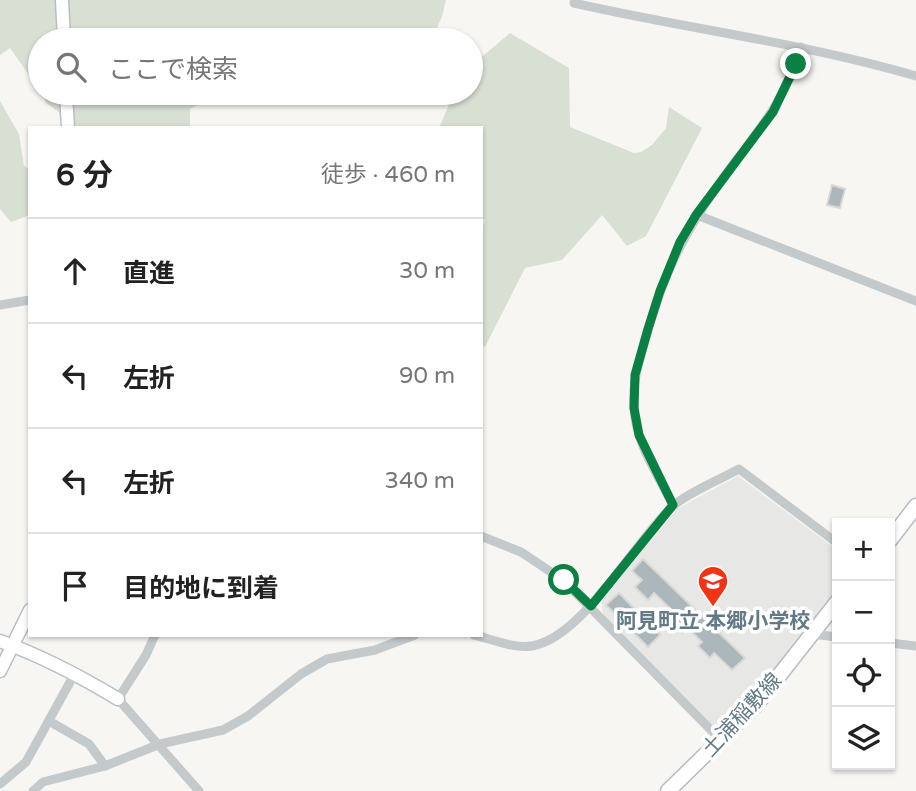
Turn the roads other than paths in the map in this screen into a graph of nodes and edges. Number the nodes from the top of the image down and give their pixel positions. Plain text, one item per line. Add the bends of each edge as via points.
1 (62, 0) edge
2 (574, 3) dead end
3 (63, 28) edge
4 (801, 47) junction
5 (916, 76) edge
6 (67, 105) edge
7 (68, 126) edge
8 (696, 215) junction
9 (28, 300) edge
10 (916, 302) edge
11 (0, 304) edge
12 (673, 505) junction
13 (916, 506) edge
14 (895, 533) edge
15 (483, 537) edge
16 (832, 539) edge
17 (591, 606) junction
18 (832, 608) edge
19 (28, 614) edge
20 (810, 634) junction
21 (832, 636) edge
22 (154, 637) edge
23 (410, 637) edge
24 (482, 637) edge
25 (0, 640) edge
26 (895, 644) edge
27 (13, 645) junction
28 (916, 646) edge
29 (0, 671) edge
30 (75, 673) junction
31 (118, 699) junction
32 (49, 721) junction
33 (720, 739) junction
34 (160, 744) junction
35 (105, 766) junction
36 (0, 784) edge
37 (33, 791) edge
38 (199, 791) edge
39 (668, 791) edge

1 - 3 street
2 - 4 street
4 - 5 street
4 - 8 street via 777,106
6 - 7 street
8 - 10 street
8 - 12 street via 660,291 635,375 639,435
9 - 11 street
12 - 16 street via 739,469
12 - 17 street
13 - 14 main road
15 - 17 street via 521,552 564,580
17 - 24 street via 555,636 533,646
17 - 33 street
18 - 20 main road, 土浦稲敷線
19 - 27 street
20 - 21 street
20 - 33 main road, 土浦稲敷線 via 756,705
22 - 31 street
23 - 34 street via 375,650 327,659 223,730
25 - 27 street
26 - 28 street
27 - 29 street
27 - 30 street
30 - 31 street
30 - 32 street
31 - 34 street
32 - 35 street via 89,744
32 - 36 street via 26,762
33 - 39 main road, 土浦稲敷線
34 - 35 street
34 - 38 street
35 - 37 street via 43,782

